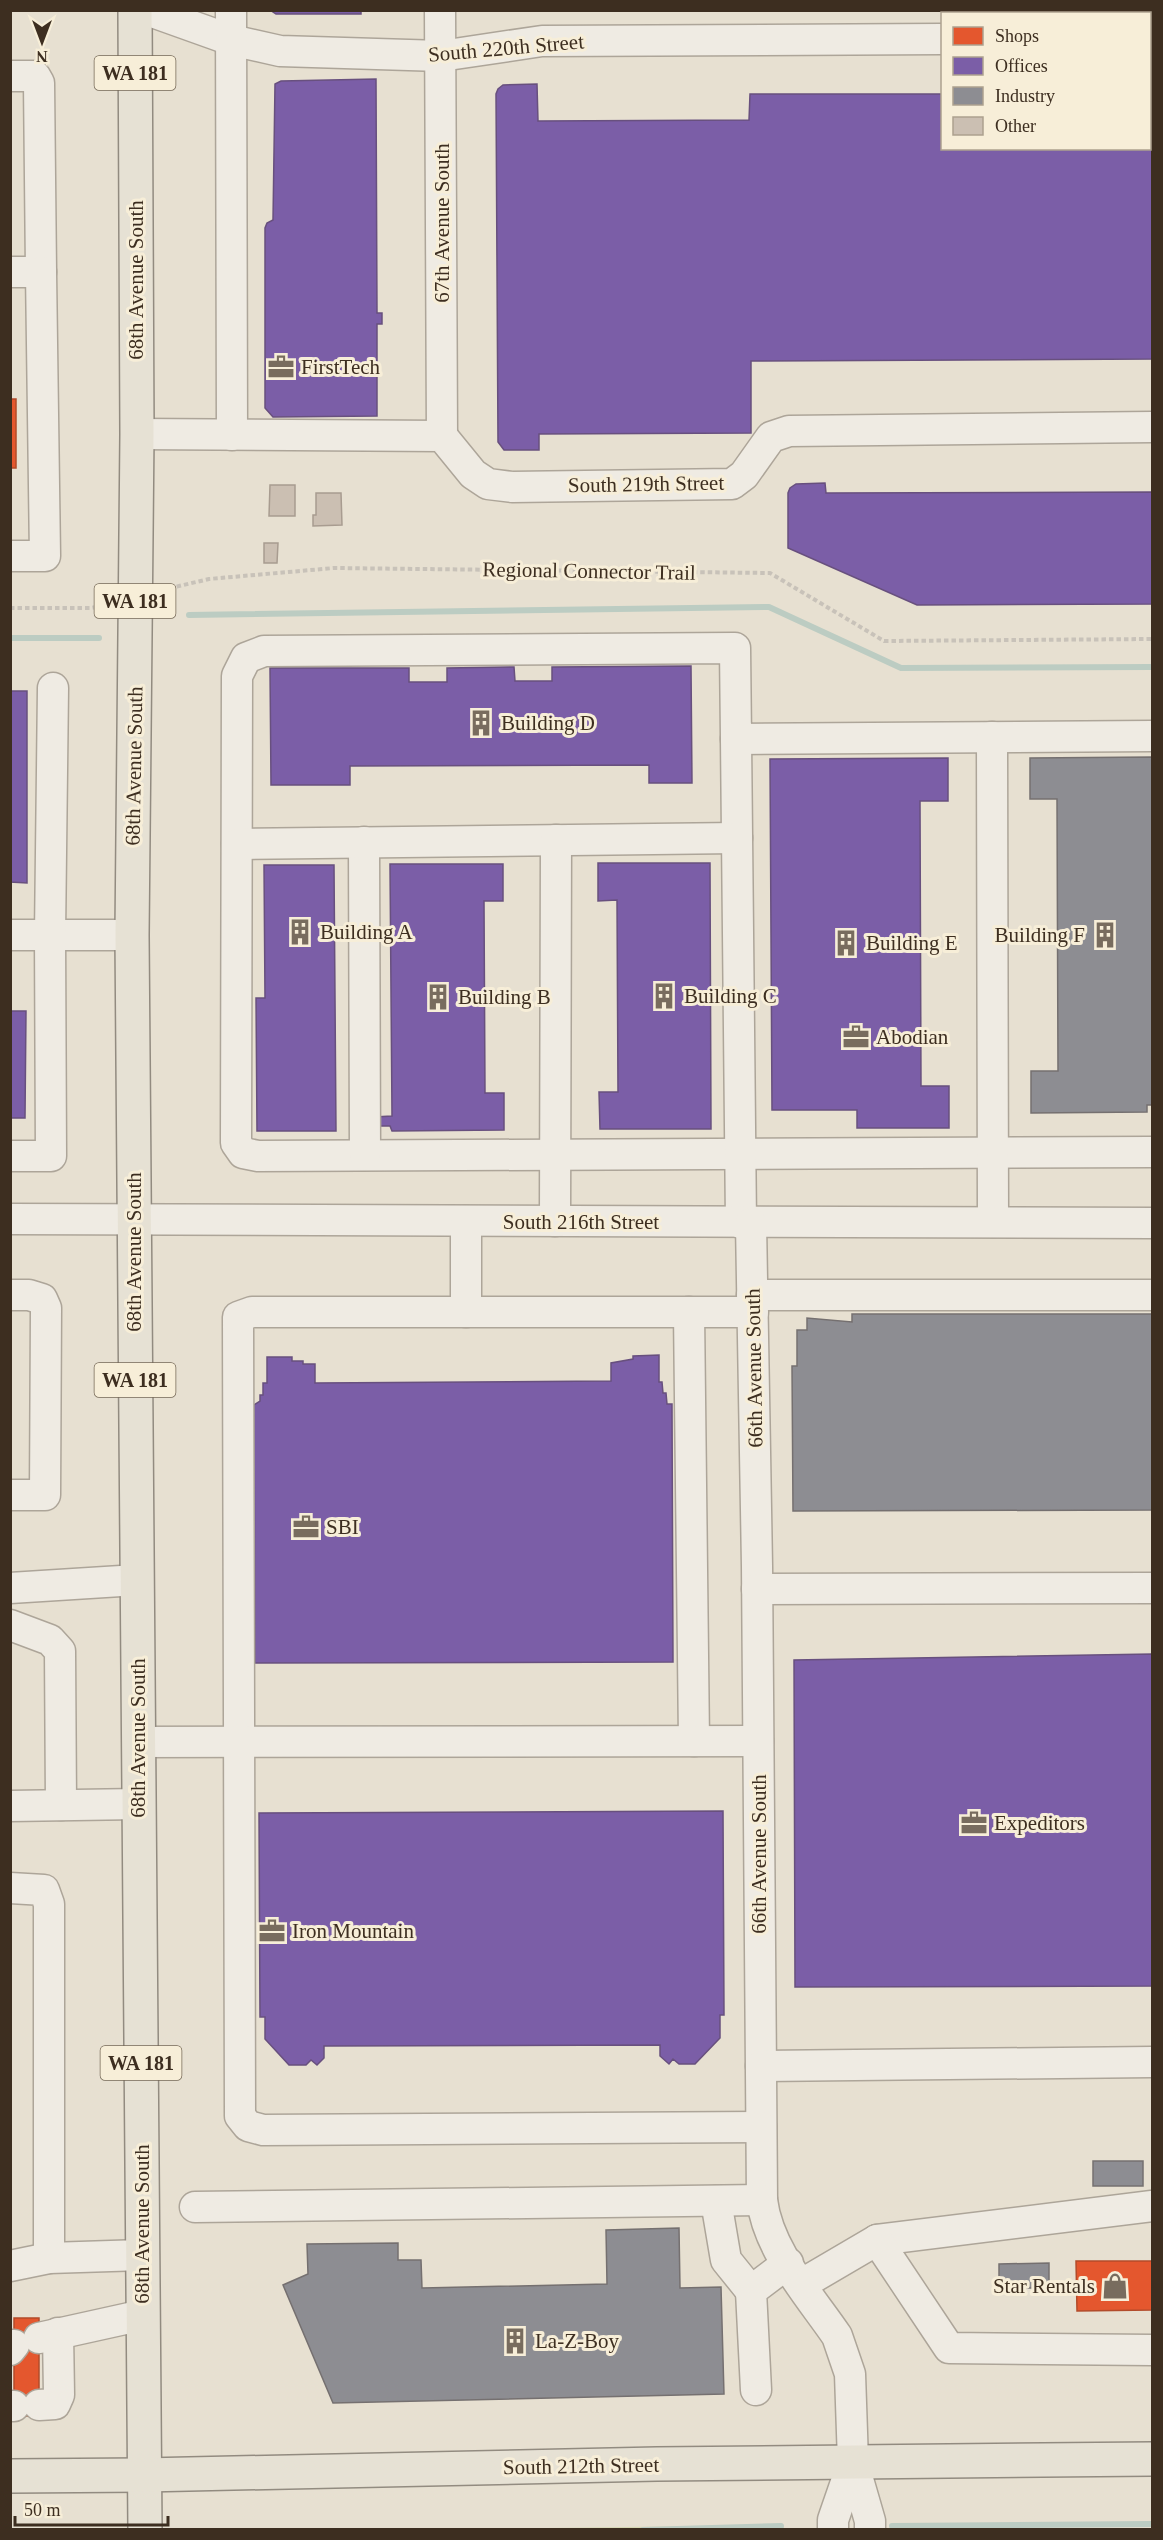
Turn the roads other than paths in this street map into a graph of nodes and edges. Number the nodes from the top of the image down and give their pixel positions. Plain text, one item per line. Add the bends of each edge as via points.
1 (135, 10) edge
2 (147, 10) edge
3 (441, 10) edge
4 (231, 25) edge
5 (941, 39) edge
6 (441, 56) junction
7 (10, 76) edge
8 (10, 272) edge
9 (41, 272) junction
10 (1152, 427) edge
11 (137, 435) junction
12 (232, 435) junction
13 (442, 436) junction
14 (10, 556) edge
15 (53, 688) dead end
16 (1152, 736) edge
17 (992, 737) junction
18 (736, 739) junction
19 (737, 837) junction
20 (556, 840) junction
21 (364, 842) junction
22 (237, 844) junction
23 (10, 935) edge
24 (50, 935) junction
25 (132, 935) junction
26 (1152, 1152) edge
27 (993, 1153) junction
28 (365, 1155) junction
29 (555, 1155) junction
30 (741, 1155) junction
31 (10, 1156) edge
32 (10, 1219) edge
33 (134, 1219) junction
34 (466, 1221) junction
35 (555, 1221) junction
36 (993, 1222) junction
37 (746, 1223) junction
38 (1152, 1223) edge
39 (10, 1295) edge
40 (1152, 1295) edge
41 (753, 1304) junction
42 (466, 1312) junction
43 (689, 1312) junction
44 (10, 1495) edge
45 (137, 1580) junction
46 (10, 1588) edge
47 (1152, 1588) edge
48 (757, 1589) junction
49 (10, 1625) edge
50 (694, 1741) junction
51 (758, 1741) junction
52 (138, 1742) junction
53 (238, 1742) junction
54 (139, 1804) junction
55 (61, 1805) junction
56 (10, 1806) edge
57 (10, 1888) edge
58 (1152, 2062) edge
59 (761, 2066) junction
60 (761, 2127) junction
61 (762, 2200) junction
62 (716, 2201) junction
63 (1152, 2206) edge
64 (195, 2207) dead end
65 (877, 2240) junction
66 (142, 2255) junction
67 (49, 2258) junction
68 (10, 2266) edge
69 (795, 2274) junction
70 (752, 2291) junction
71 (143, 2315) junction
72 (30, 2341) edge
73 (1152, 2350) edge
74 (756, 2390) dead end
75 (21, 2406) edge
76 (1152, 2459) edge
77 (853, 2462) junction
78 (144, 2475) junction
79 (10, 2476) edge
80 (144, 2529) edge
81 (833, 2529) edge
82 (870, 2529) edge

1 - 11 main road, 68th Avenue South / WA 181
2 - 4 street, South 220th Street
3 - 6 street, 67th Avenue South
4 - 6 street, South 220th Street via 279,51
4 - 12 street
5 - 6 street, South 220th Street via 542,41
6 - 13 street, 67th Avenue South
7 - 9 street via 35,76 39,83
8 - 9 street
9 - 14 street via 45,556
10 - 13 street, South 219th Street via 789,431 771,437 744,475 732,484 512,487 488,484 474,474
11 - 12 street
11 - 25 main road, 68th Avenue South / WA 181
12 - 13 street
15 - 24 street
16 - 17 street
17 - 18 street
17 - 27 street
18 - 19 street, 66th Avenue South
18 - 22 street, 66th Avenue South via 735,648 264,651 246,658 237,676
19 - 20 street
19 - 30 street, 66th Avenue South
20 - 21 street
20 - 29 street
21 - 22 street
21 - 28 street
22 - 28 street via 236,1143 243,1153 258,1156
23 - 24 street
24 - 25 street
24 - 31 street via 51,1156
25 - 33 main road, 68th Avenue South / WA 181
26 - 27 street
27 - 30 street
27 - 36 street
28 - 29 street
29 - 30 street
29 - 35 street
30 - 37 street, 66th Avenue South
32 - 33 street, South 216th Street
33 - 34 street, South 216th Street
33 - 45 main road, 68th Avenue South / WA 181
34 - 35 street, South 216th Street
34 - 42 street
35 - 37 street, South 216th Street
36 - 37 street, South 216th Street
36 - 38 street, South 216th Street
37 - 41 street, 66th Avenue South
39 - 44 street via 42,1299 46,1320 45,1495
40 - 41 street
41 - 43 street
41 - 48 street, 66th Avenue South
42 - 43 street
42 - 53 street via 252,1312 238,1317
43 - 50 street
45 - 46 street
45 - 52 main road, 68th Avenue South / WA 181
47 - 48 street
48 - 51 street, 66th Avenue South
49 - 55 street via 50,1640 60,1651
50 - 51 street
50 - 53 street
51 - 59 street, 66th Avenue South
52 - 53 street
52 - 54 main road, 68th Avenue South / WA 181
53 - 60 street via 240,2116 248,2126 263,2130
54 - 55 street
54 - 66 main road, 68th Avenue South / WA 181
55 - 56 street
57 - 67 street via 44,1890 49,1904
58 - 59 street
59 - 60 street, 66th Avenue South
60 - 61 street, 66th Avenue South
61 - 62 street
61 - 69 street, 66th Avenue South via 768,2228
62 - 64 street
62 - 70 street via 726,2260
63 - 65 street
65 - 69 street
65 - 73 street via 949,2348
66 - 67 street
66 - 71 main road, 68th Avenue South / WA 181
67 - 68 street
69 - 70 street
69 - 77 street, 66th Avenue South via 837,2336 844,2354 850,2374
70 - 74 street
71 - 72 street
71 - 78 main road, 68th Avenue South / WA 181
72 - 75 street via 59,2395 55,2404
76 - 77 main road, South 212th Street
77 - 78 main road, South 212th Street
77 - 81 street, 66th Avenue South
77 - 82 street, 66th Avenue South
78 - 79 main road, South 212th Street
78 - 80 main road, 68th Avenue South / WA 181

